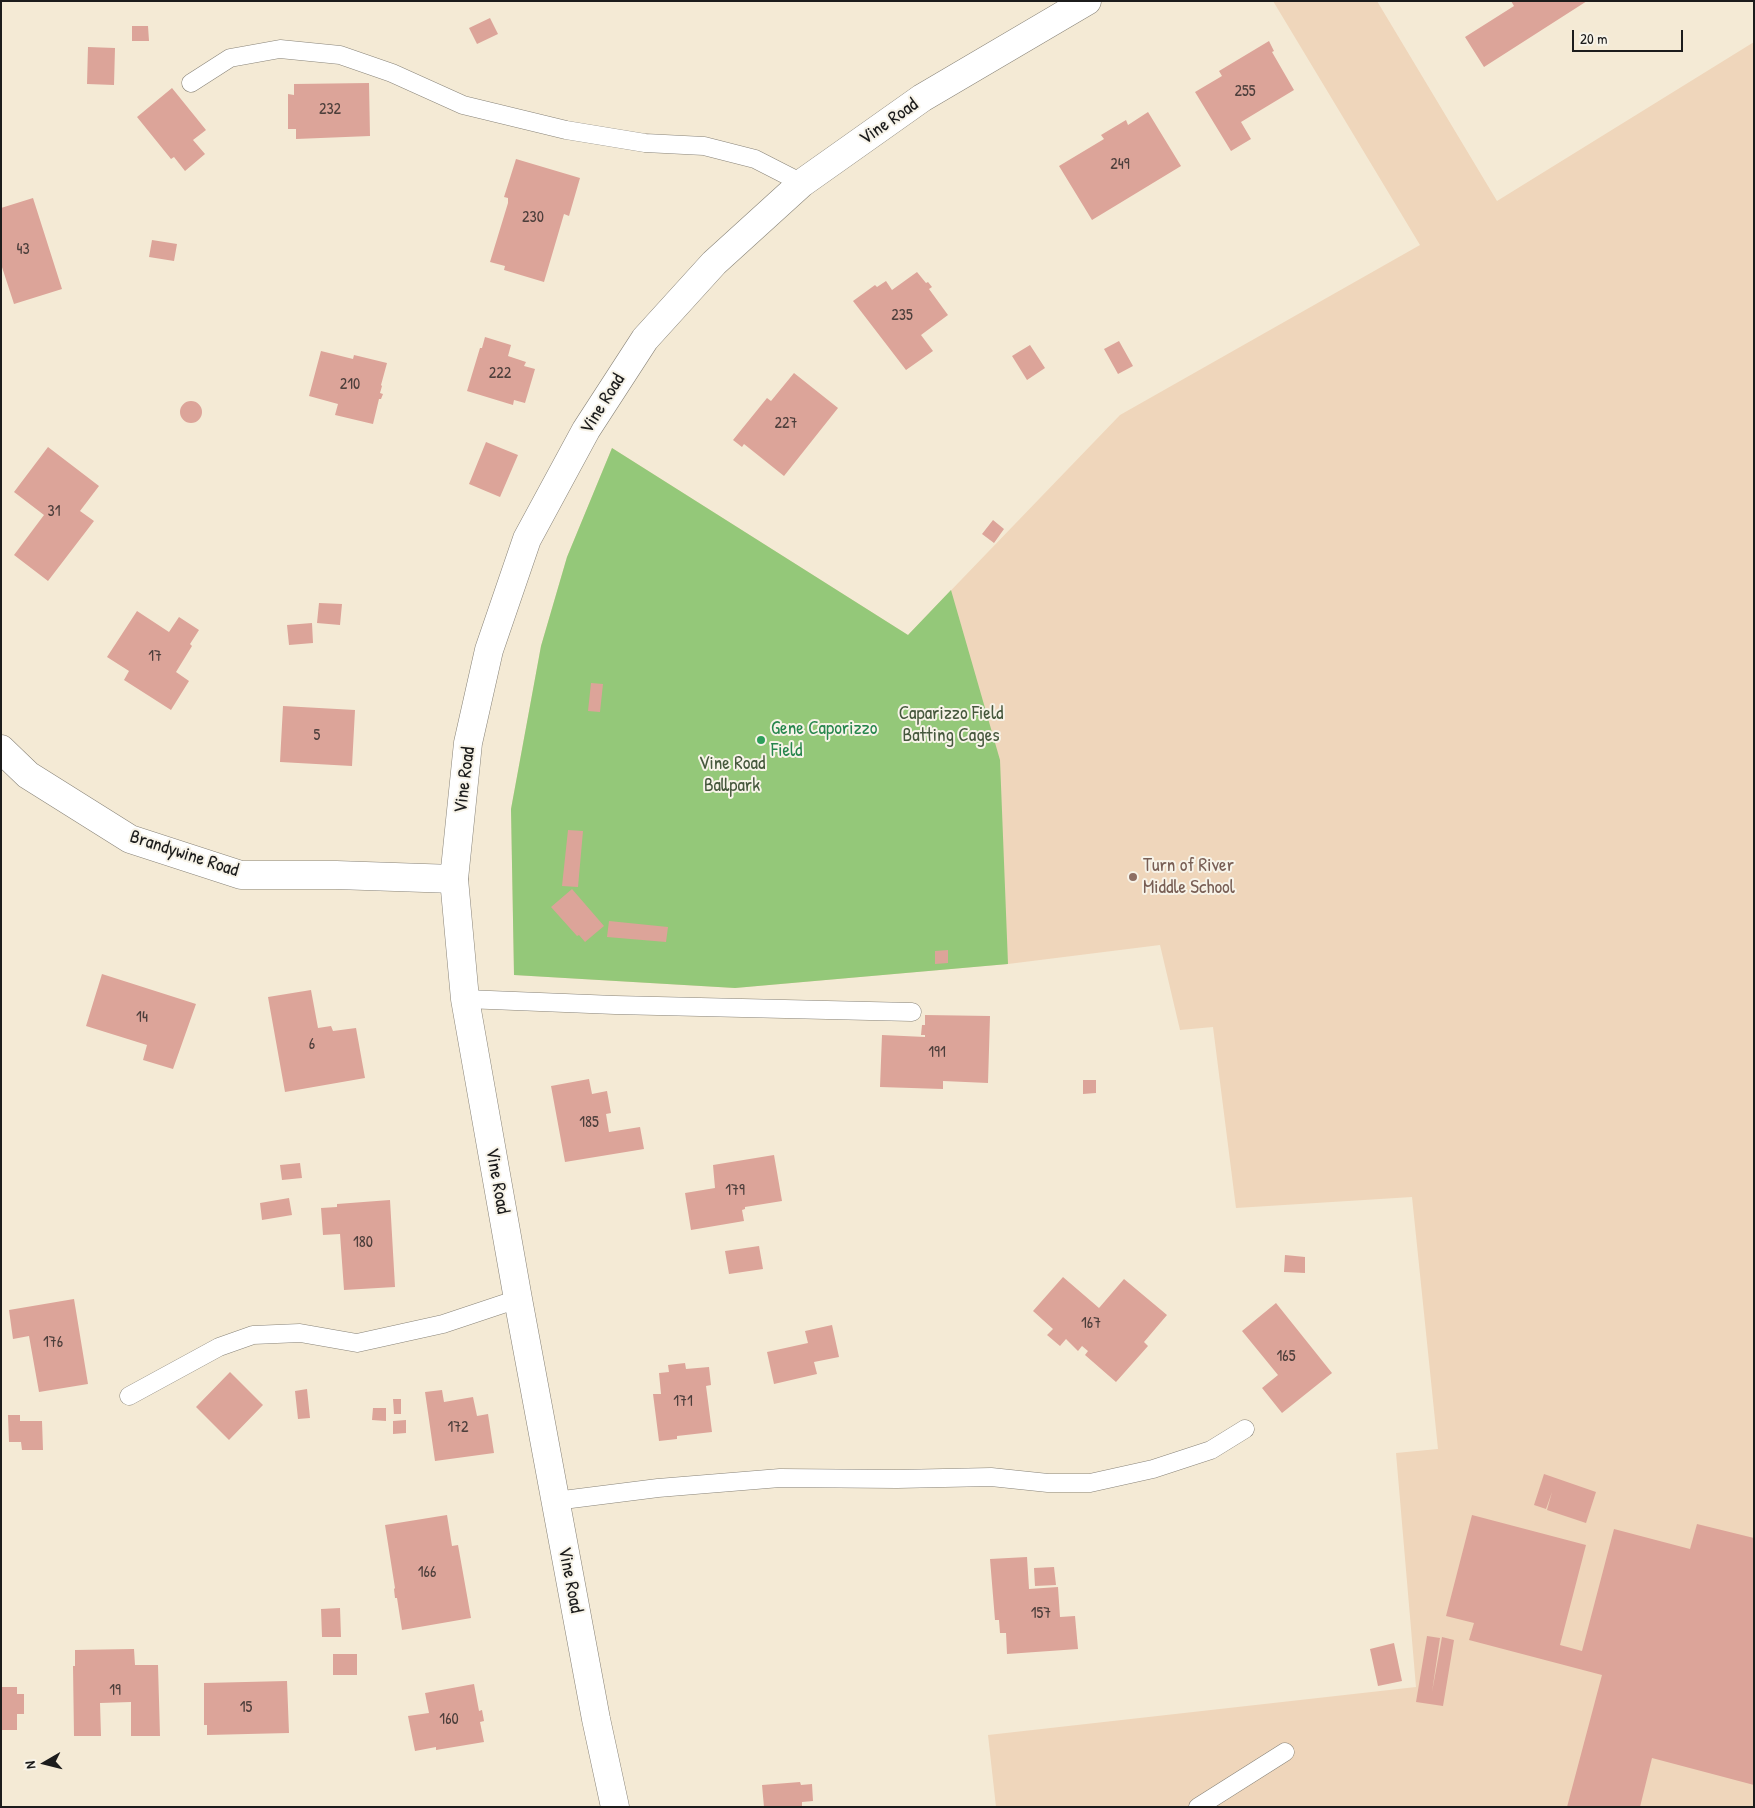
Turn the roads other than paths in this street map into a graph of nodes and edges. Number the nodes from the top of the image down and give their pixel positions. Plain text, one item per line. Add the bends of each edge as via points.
1 (1087, 1) edge
2 (191, 83) dead end
3 (802, 183) junction
4 (1, 748) edge
5 (454, 879) junction
6 (465, 999) junction
7 (912, 1012) dead end
8 (518, 1299) junction
9 (129, 1396) dead end
10 (1245, 1429) dead end
11 (555, 1501) junction
12 (1284, 1752) dead end
13 (615, 1807) edge
14 (1198, 1807) edge

1 - 3 street, Vine Road via 922,98
2 - 3 lane via 230,58 280,49 340,55 392,73 463,105 566,130 645,142 704,146 755,159
3 - 5 street, Vine Road via 714,263 645,339 586,430 528,539 490,650 468,743
4 - 5 street, Brandywine Road via 28,775 130,839 242,875
5 - 6 street, Vine Road
6 - 7 lane
6 - 8 street, Vine Road
8 - 9 lane via 443,1324 356,1343 300,1333 253,1335 219,1347
8 - 11 street, Vine Road
10 - 11 lane via 1211,1450 1153,1469 1090,1483 1048,1483 991,1477 780,1478
11 - 13 street, Vine Road
12 - 14 lane

